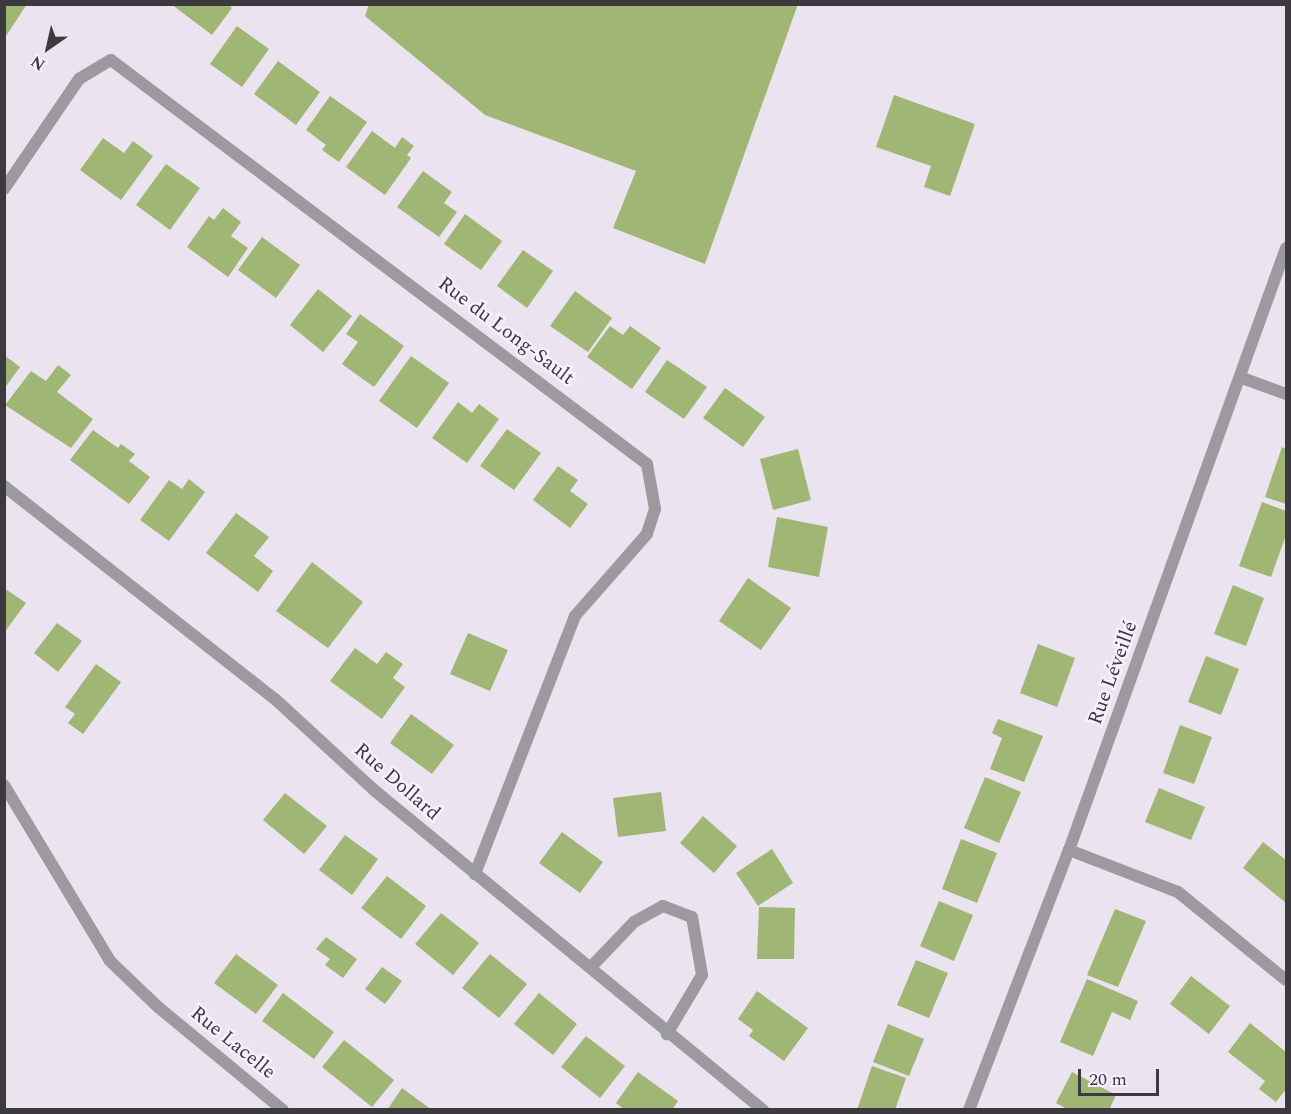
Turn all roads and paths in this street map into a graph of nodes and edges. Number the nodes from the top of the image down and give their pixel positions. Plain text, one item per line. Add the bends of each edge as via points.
1 (4, 189) edge
2 (1287, 248) edge
3 (1242, 378) junction
4 (1287, 394) edge
5 (4, 486) edge
6 (4, 785) edge
7 (1069, 850) junction
8 (475, 874) junction
9 (592, 966) junction
10 (1287, 980) edge
11 (667, 1034) junction
12 (283, 1110) edge
13 (763, 1110) edge
14 (969, 1110) edge

1 - 8 street, Rue du Long-Sault via 79,79 111,60 647,464 655,509 647,534 575,616
2 - 3 street, Rue Léveillé
3 - 4 street
3 - 7 street, Rue Léveillé
5 - 8 street, Rue Dollard via 275,699 374,790
6 - 12 street, Rue Lacelle via 110,960 158,1007
7 - 10 street via 1178,892
7 - 14 street, Rue Léveillé
8 - 9 street, Rue Dollard
9 - 11 street, Rue Dollard
9 - 11 street via 634,922 663,906 692,917 702,975
11 - 13 street, Rue Dollard

